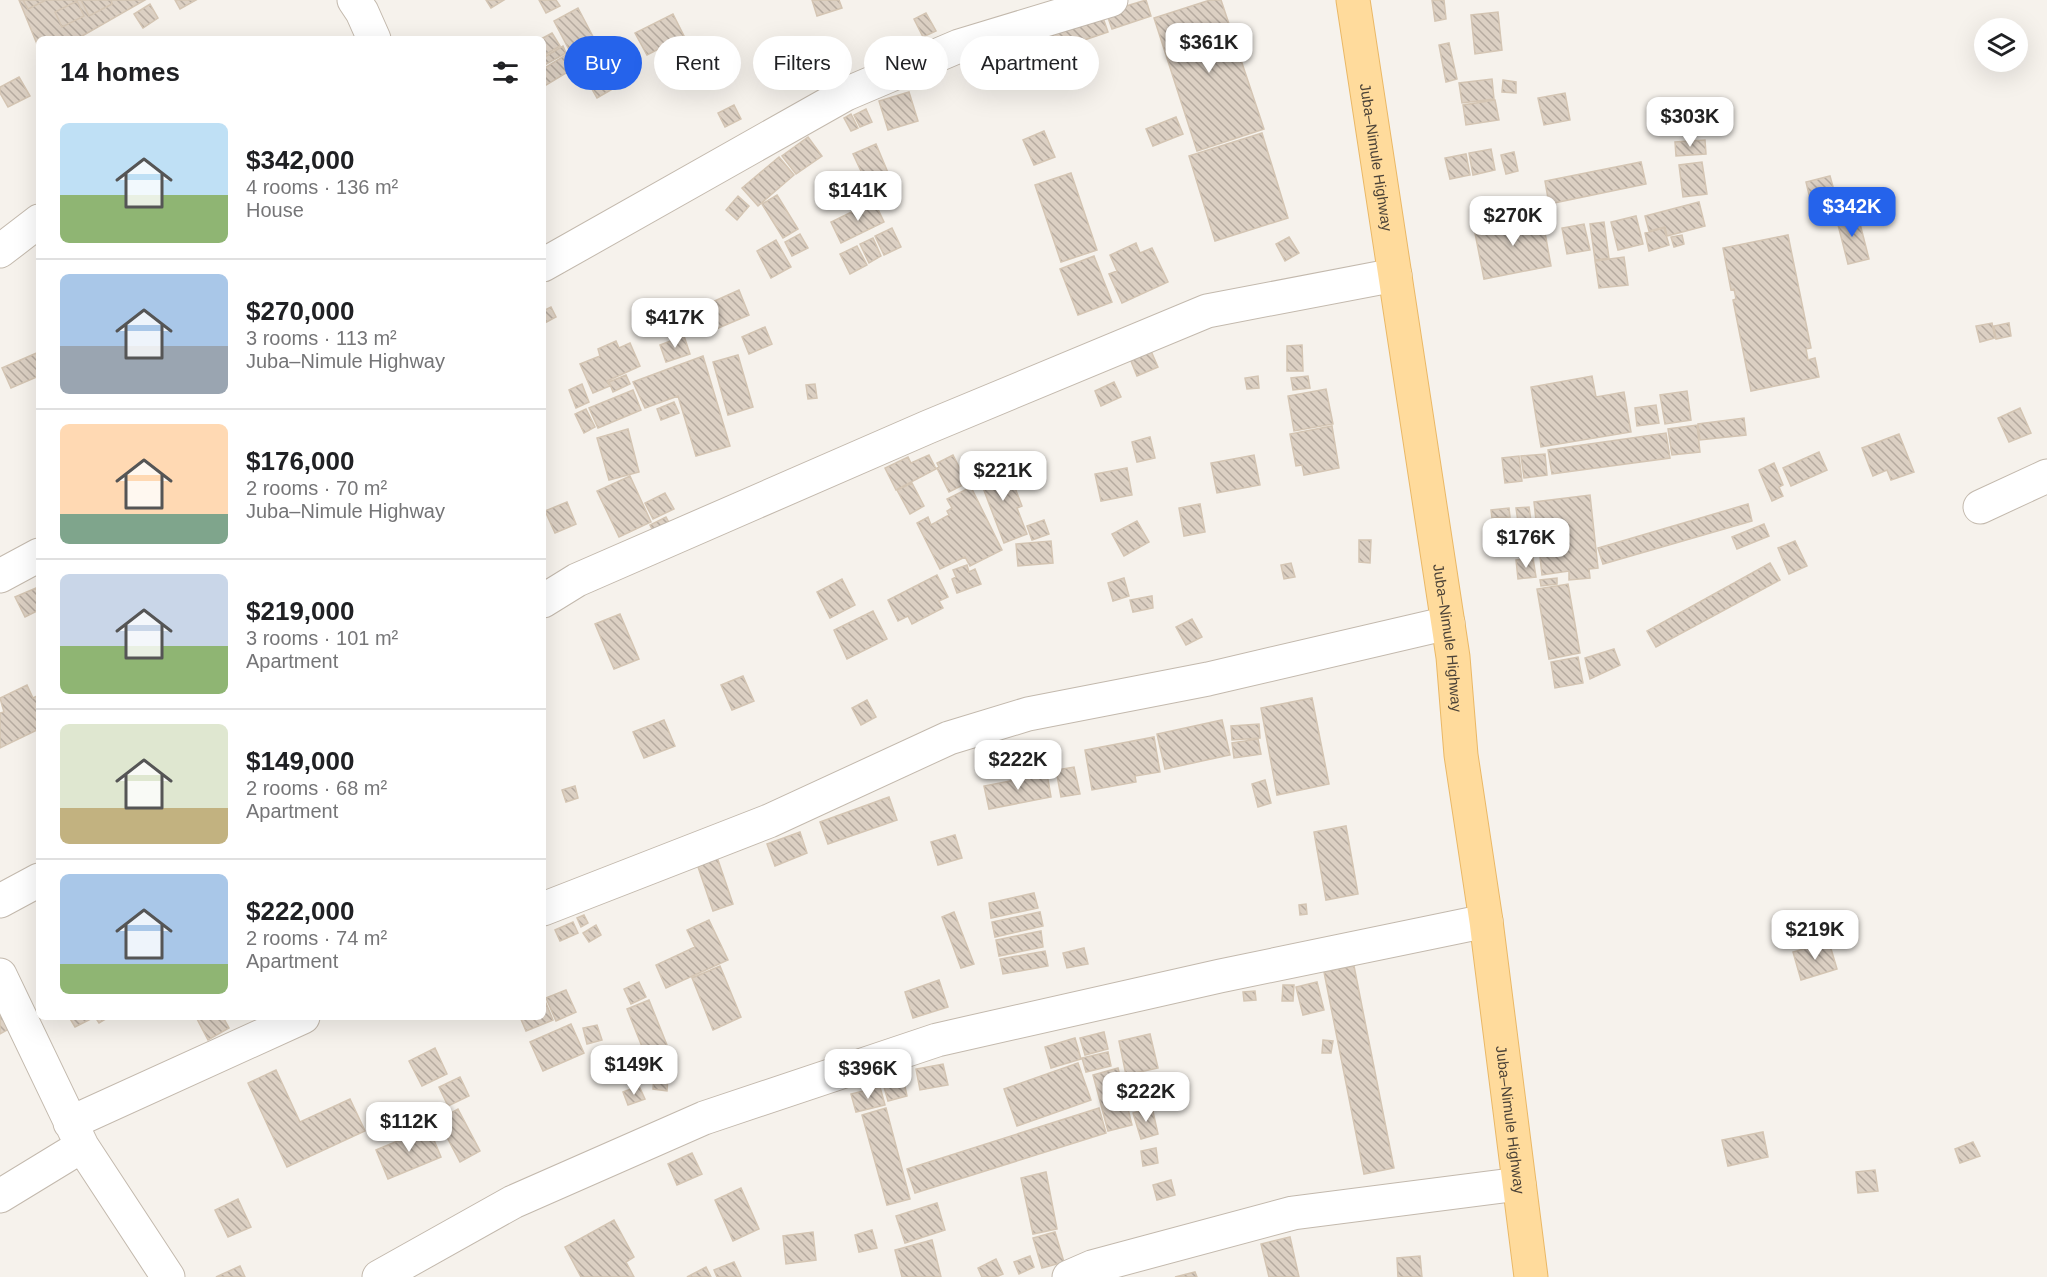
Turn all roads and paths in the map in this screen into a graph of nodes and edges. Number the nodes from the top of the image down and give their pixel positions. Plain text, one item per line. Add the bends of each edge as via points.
1 (354, 0) edge
2 (1111, 0) edge
3 (1353, 0) edge
4 (373, 36) edge
5 (36, 223) edge
6 (0, 251) edge
7 (546, 263) edge
8 (1395, 274) junction
9 (2047, 476) edge
10 (1980, 507) dead end
11 (36, 557) edge
12 (0, 576) edge
13 (546, 599) edge
14 (1448, 623) junction
15 (36, 882) edge
16 (0, 901) edge
17 (546, 908) edge
18 (1486, 921) junction
19 (0, 975) edge
20 (297, 1020) edge
21 (76, 1134) junction
22 (1519, 1184) junction
23 (0, 1196) edge
24 (168, 1277) edge
25 (379, 1277) edge
26 (1069, 1277) edge
27 (1532, 1277) edge

1 - 4 street
2 - 7 street via 959,46 846,94
3 - 8 main road, Juba–Nimule Highway
5 - 6 street
8 - 13 street via 1207,311 577,580
8 - 14 main road, Juba–Nimule Highway
9 - 10 street
11 - 12 street
14 - 17 street via 1208,679 1028,714 949,738 769,821
14 - 18 main road, Juba–Nimule Highway via 1461,755
15 - 16 street
18 - 22 main road, Juba–Nimule Highway
18 - 25 street via 937,1040 704,1118 513,1202
19 - 21 street
20 - 21 street
21 - 23 street
21 - 24 street
22 - 26 street via 1293,1213 1092,1267
22 - 27 main road, Juba–Nimule Highway

